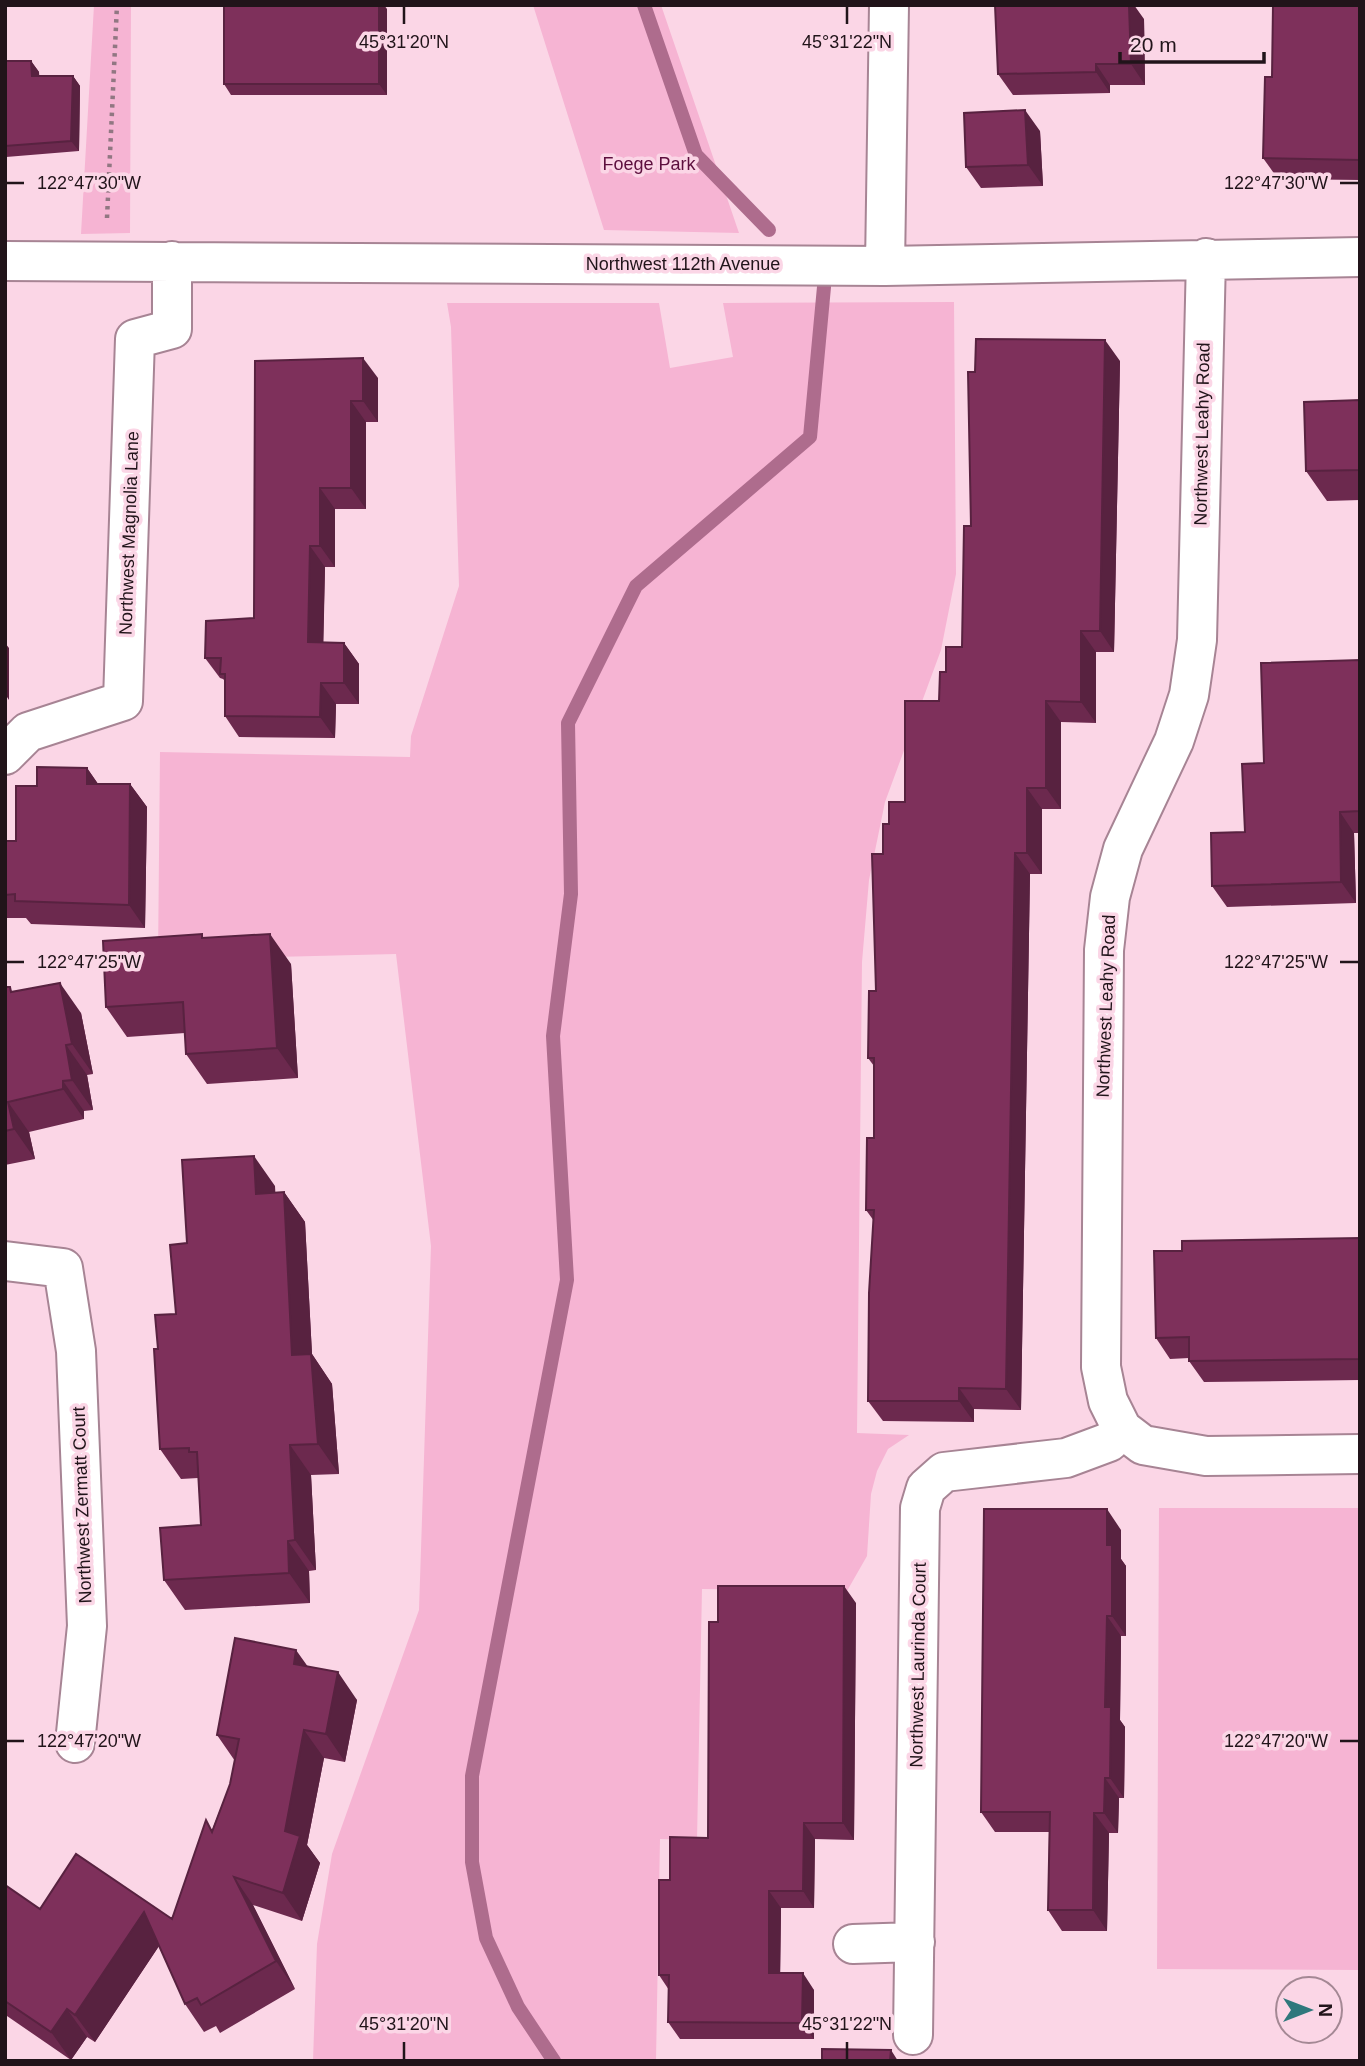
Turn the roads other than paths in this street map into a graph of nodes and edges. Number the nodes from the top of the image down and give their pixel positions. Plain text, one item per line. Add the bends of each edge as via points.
1 (889, 5) edge
2 (1360, 257) edge
3 (1206, 258) junction
4 (5, 261) edge
5 (172, 261) junction
6 (885, 266) junction
7 (5, 755) edge
8 (5, 1261) edge
9 (1116, 1435) junction
10 (1360, 1454) edge
11 (75, 1743) dead end
12 (915, 1942) junction
13 (853, 1944) dead end
14 (913, 2035) dead end

1 - 6 street
2 - 3 street, Northwest 112th Avenue
3 - 6 street, Northwest 112th Avenue
3 - 9 street, Northwest Leahy Road via 1197,640 1189,695 1174,741 1123,849 1110,897 1104,950 1101,1367
4 - 5 street, Northwest 112th Avenue
5 - 6 street, Northwest 112th Avenue
5 - 7 street, Northwest Magnolia Lane via 172,329 135,339 124,701 28,732
8 - 11 street, Northwest Zermatt Court via 63,1268 76,1351 87,1626
9 - 10 street via 1194,1455
9 - 12 street, Northwest Laurinda Court via 1066,1458 944,1472 926,1488 920,1508
12 - 13 street
12 - 14 street, Northwest Laurinda Court

